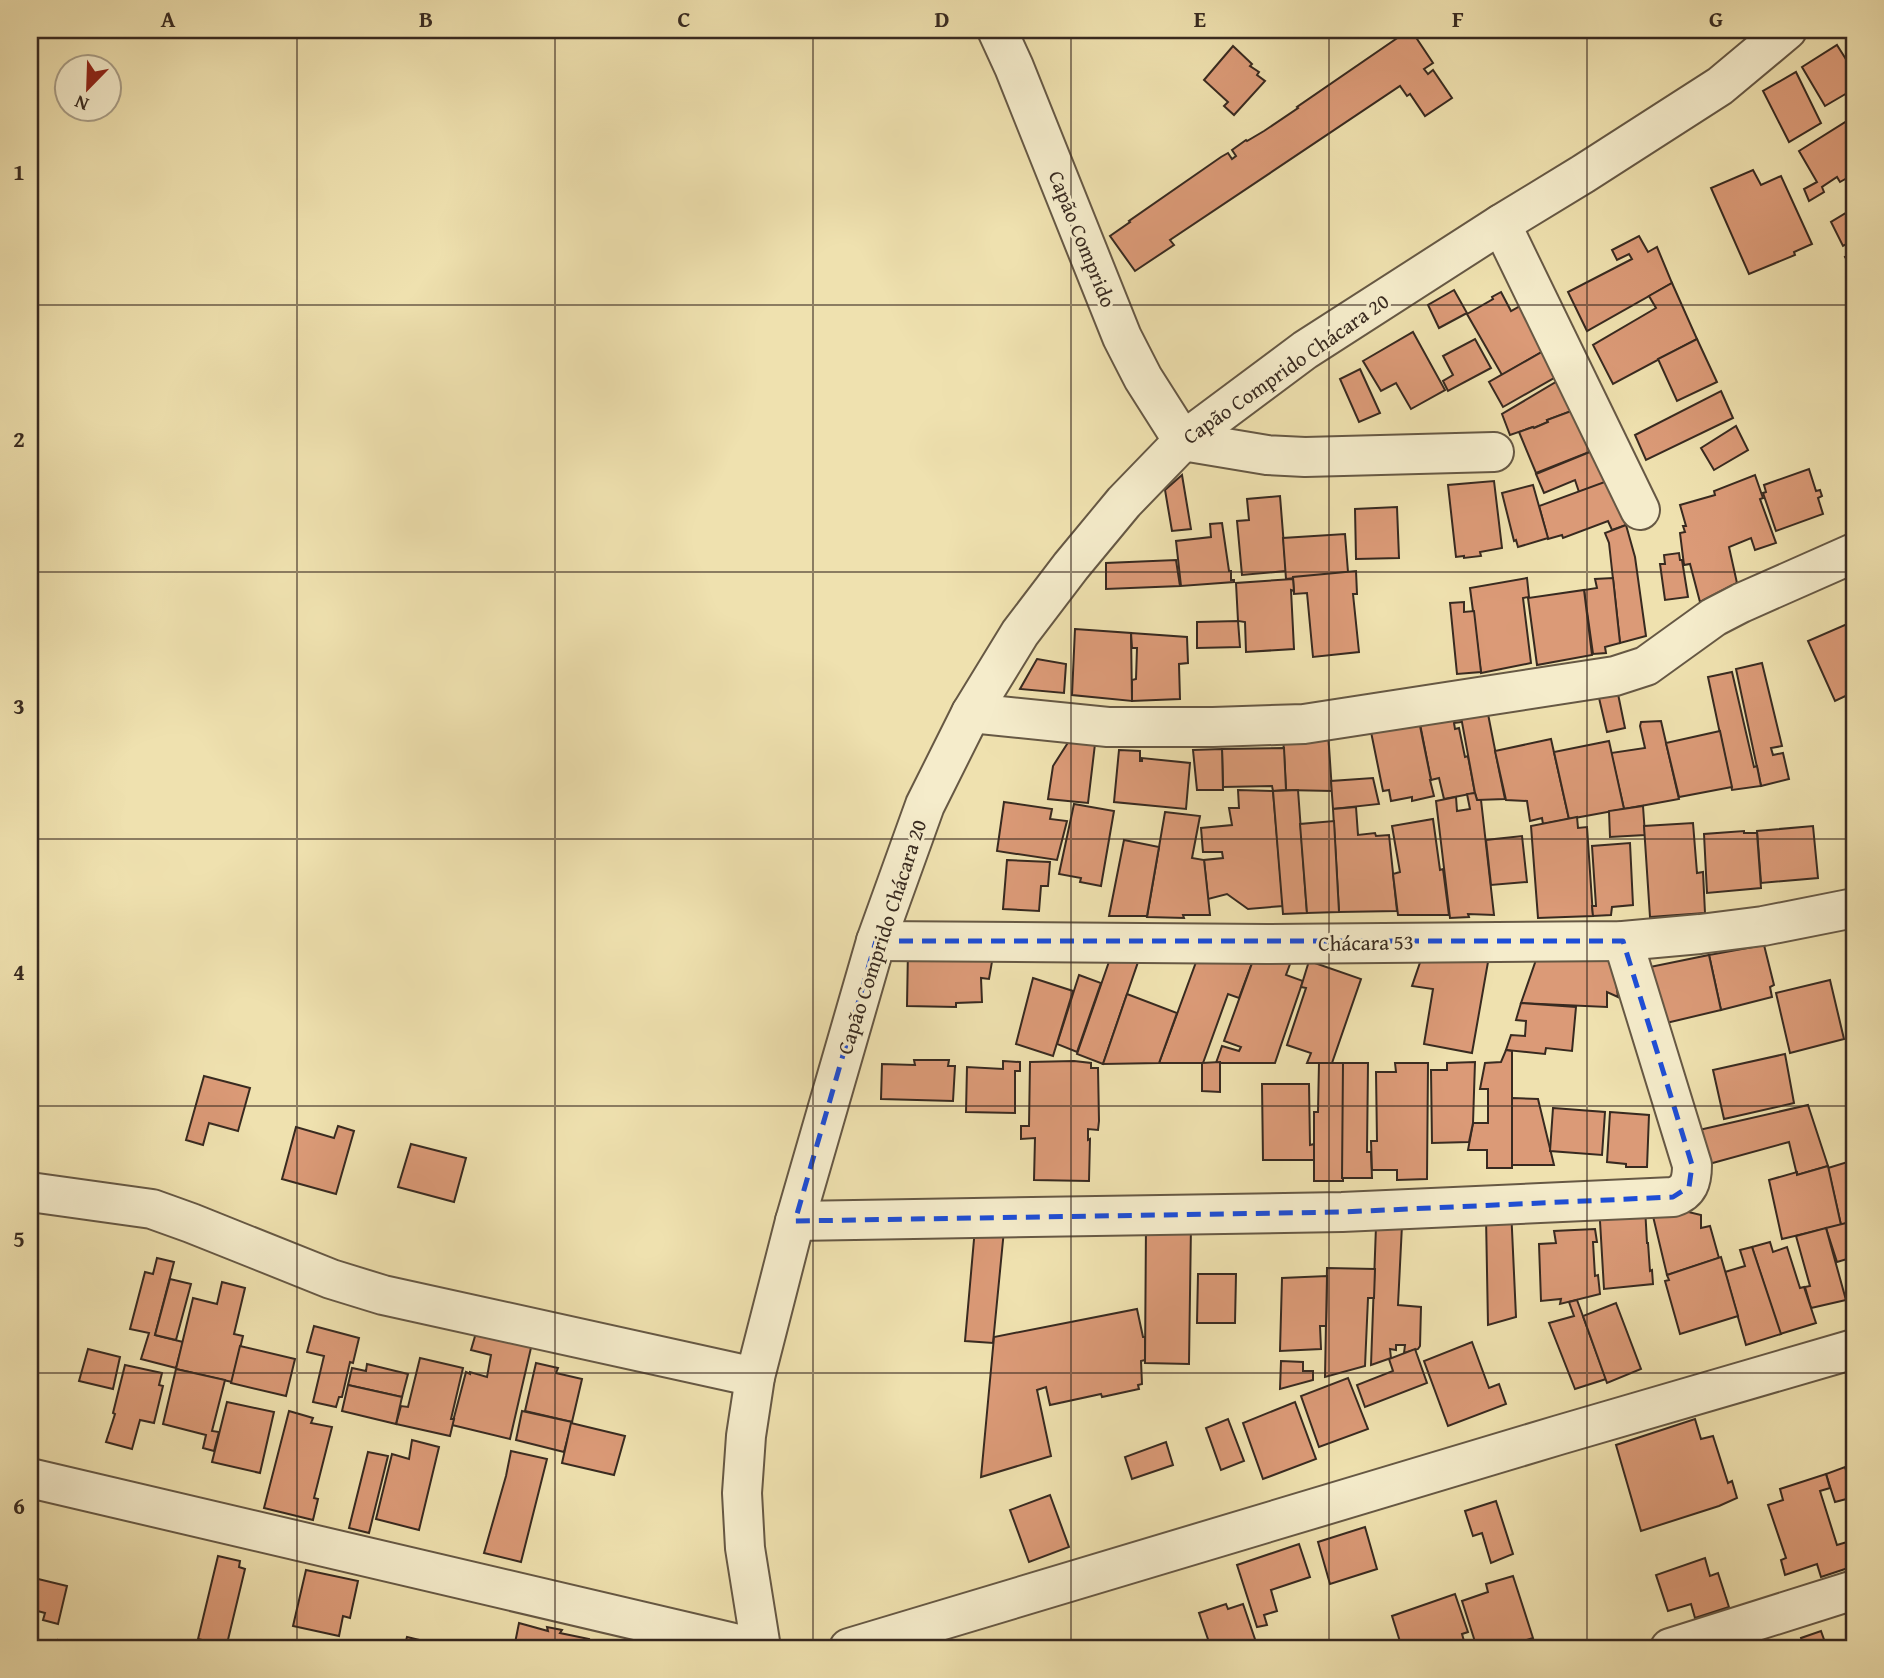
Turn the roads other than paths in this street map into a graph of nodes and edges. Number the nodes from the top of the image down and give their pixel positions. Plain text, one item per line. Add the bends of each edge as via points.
1 (997, 30) edge
2 (1787, 30) edge
3 (1501, 224) junction
4 (1183, 441) junction
5 (1494, 452) dead end
6 (1640, 510) dead end
7 (1854, 553) edge
8 (971, 713) junction
9 (1854, 908) edge
10 (1623, 940) junction
11 (876, 942) junction
12 (30, 1192) edge
13 (794, 1221) junction
14 (1854, 1349) edge
15 (755, 1377) junction
16 (30, 1478) edge
17 (1854, 1590) edge
18 (755, 1648) edge
19 (761, 1648) edge
20 (849, 1648) edge
21 (1670, 1648) edge

1 - 4 street, Capão Comprido via 1122,337
2 - 3 street, Capão Comprido Chácara 20 via 1720,86
3 - 4 street, Capão Comprido Chácara 20 via 1305,350
3 - 6 street
4 - 5 street via 1305,457
4 - 8 street, Capão Comprido Chácara 20 via 1124,502 1063,576 1020,633
7 - 8 street via 1741,603 1646,666 1615,676 1304,724 1108,727
8 - 11 street, Capão Comprido Chácara 20 via 925,805
9 - 10 street, Chácara 53 via 1763,926
10 - 11 street, Chácara 53
10 - 13 street via 1692,1165 1689,1187 1682,1194 1342,1212
11 - 13 street, Capão Comprido Chácara 20
12 - 15 street via 152,1209 383,1295
13 - 15 street, Capão Comprido Chácara 20
14 - 20 street
15 - 19 street, Capão Comprido Chácara 20 via 742,1493 745,1548
16 - 18 street
17 - 21 street

